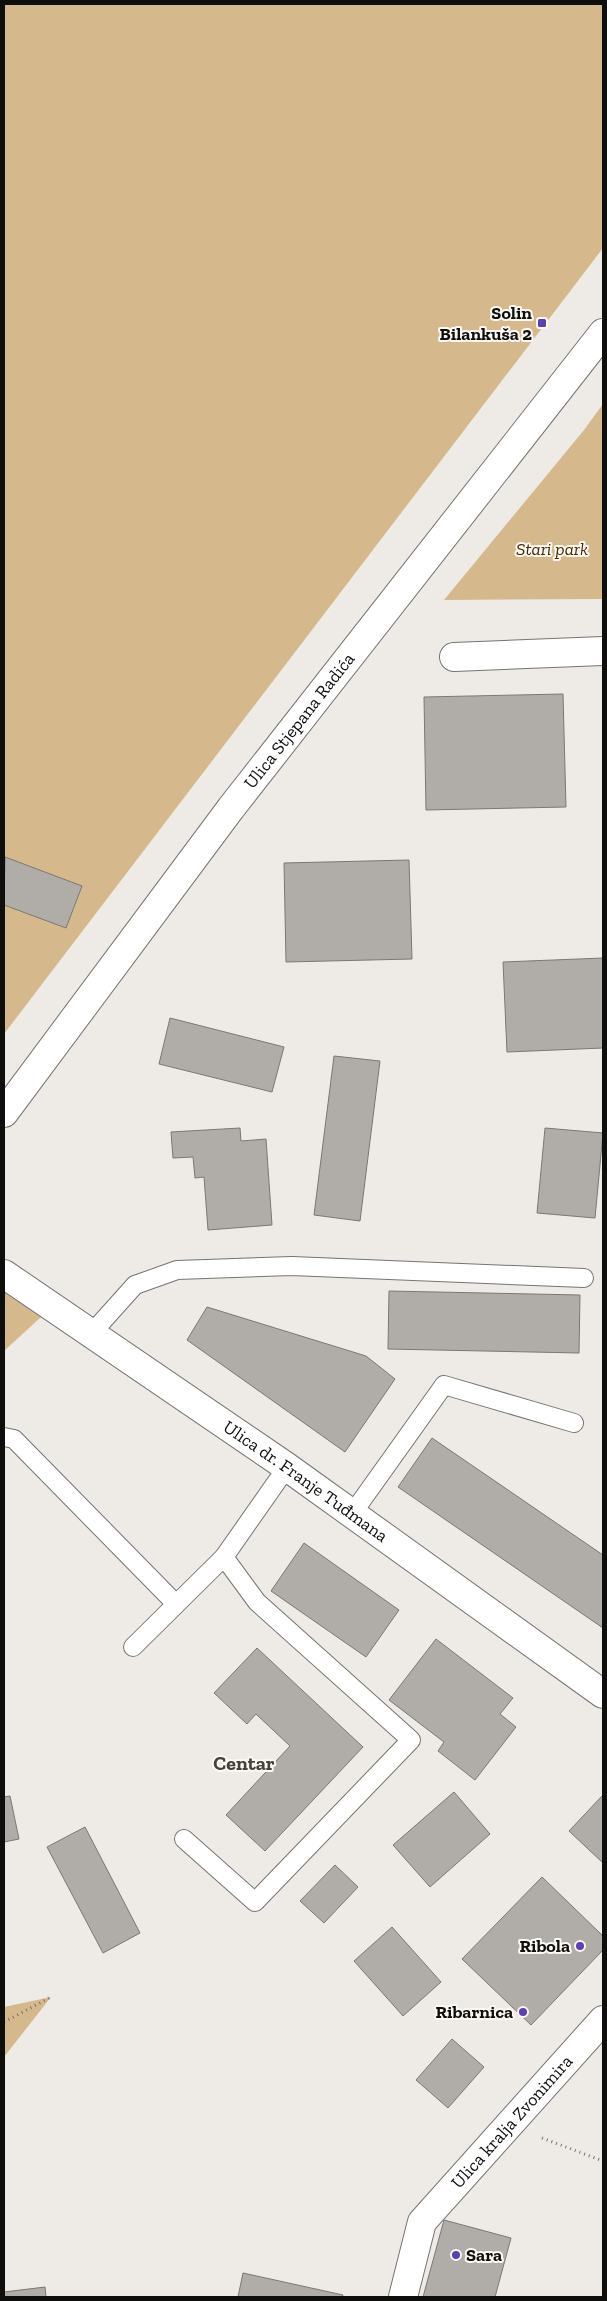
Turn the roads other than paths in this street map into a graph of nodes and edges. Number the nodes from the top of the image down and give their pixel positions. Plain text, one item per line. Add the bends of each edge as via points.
1 (603, 333) edge
2 (603, 651) edge
3 (454, 657) dead end
4 (4, 1113) edge
5 (4, 1274) edge
6 (584, 1278) dead end
7 (90, 1334) junction
8 (574, 1424) dead end
9 (4, 1437) edge
10 (287, 1467) junction
11 (352, 1514) junction
12 (224, 1557) junction
13 (176, 1604) junction
14 (134, 1647) dead end
15 (603, 1694) edge
16 (184, 1838) dead end
17 (603, 2020) edge
18 (403, 2297) edge

1 - 4 street, Ulica Stjepana Radića via 232,808
2 - 3 street
5 - 7 street, Ulica dr. Franje Tuđmana
6 - 7 lane via 292,1266 177,1270 135,1285
7 - 10 street, Ulica dr. Franje Tuđmana
8 - 11 lane via 444,1385
9 - 13 lane via 14,1439
10 - 11 street, Ulica dr. Franje Tuđmana
10 - 12 lane
11 - 15 street, Ulica dr. Franje Tuđmana
12 - 13 lane
12 - 16 lane via 257,1602 411,1740 255,1902
13 - 14 lane
17 - 18 street, Ulica kralja Zvonimira via 422,2222

